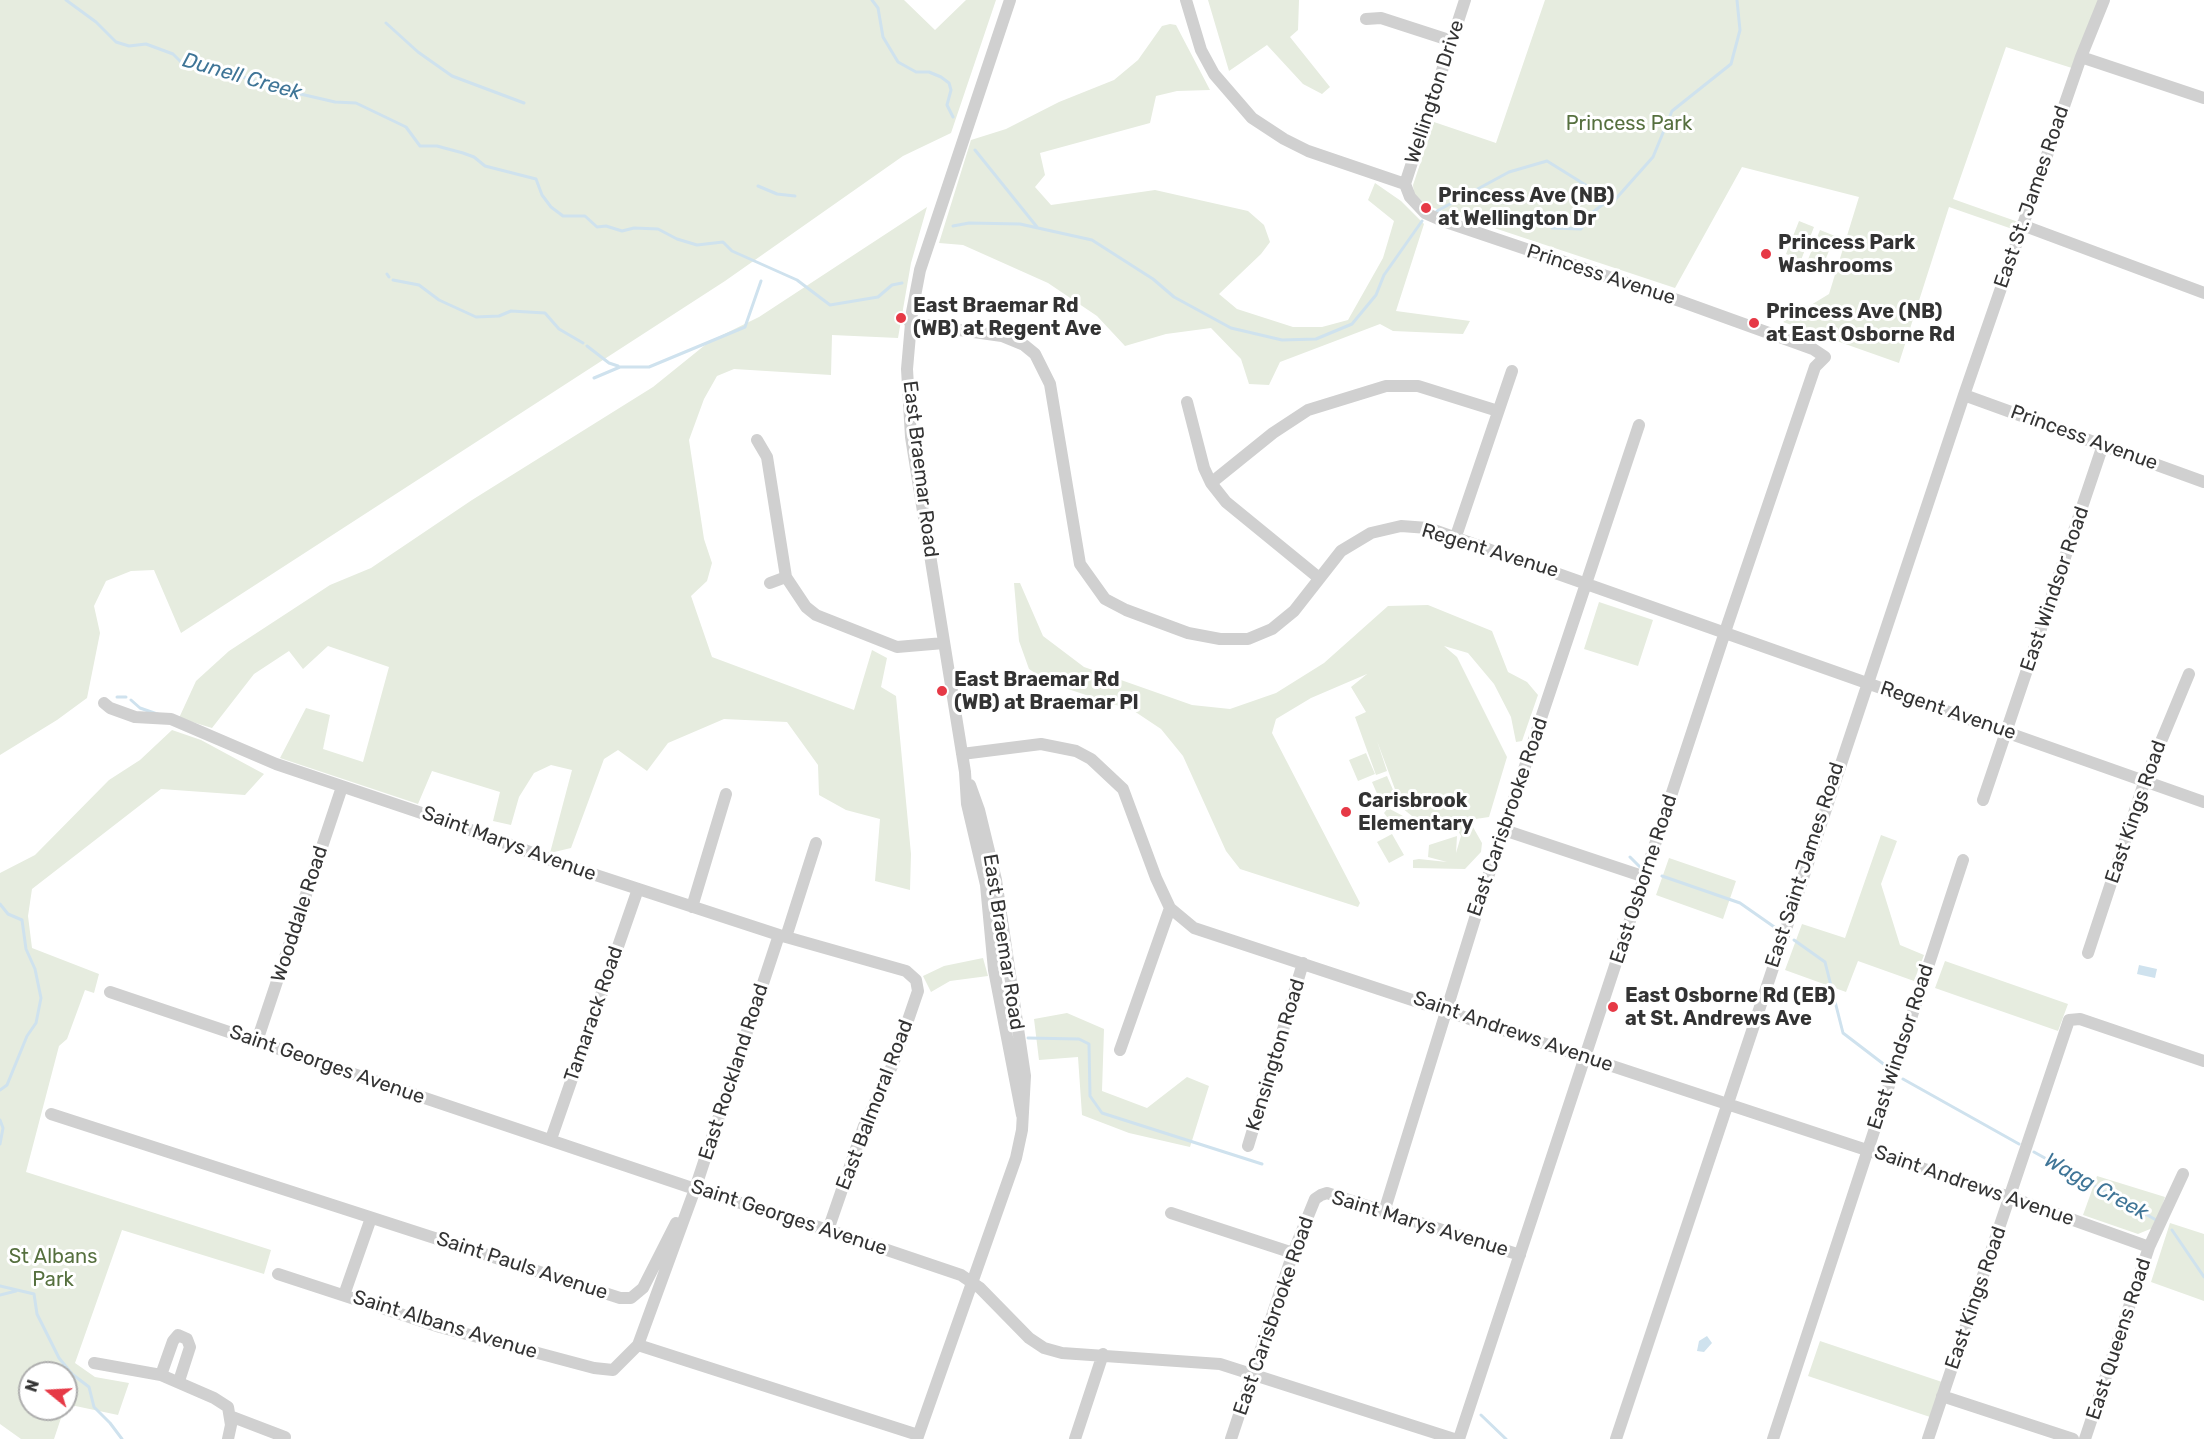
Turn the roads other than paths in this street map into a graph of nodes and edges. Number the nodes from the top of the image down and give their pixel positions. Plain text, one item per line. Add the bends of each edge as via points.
1 (1010, 0) edge
2 (1186, 0) edge
3 (1465, 0) edge
4 (2104, 0) edge
5 (1366, 20) dead end
6 (1452, 41) junction
7 (2081, 57) junction
8 (2204, 98) edge
9 (1405, 184) junction
10 (2022, 225) junction
11 (2204, 293) edge
12 (910, 323) junction
13 (1825, 357) joint
14 (1512, 371) dead end
15 (1964, 395) junction
16 (1187, 402) dead end
17 (1498, 411) junction
18 (1639, 425) dead end
19 (757, 440) dead end
20 (2103, 446) junction
21 (2204, 482) edge
22 (1211, 483) junction
23 (1456, 536) junction
24 (786, 577) junction
25 (1319, 578) junction
26 (1587, 582) junction
27 (770, 583) dead end
28 (1725, 631) junction
29 (945, 643) junction
30 (2189, 674) dead end
31 (1867, 682) junction
32 (104, 703) dead end
33 (2007, 732) junction
34 (962, 754) junction
35 (2145, 780) junction
36 (342, 787) junction
37 (726, 794) dead end
38 (1983, 800) dead end
39 (2204, 802) edge
40 (1504, 830) junction
41 (816, 843) dead end
42 (1963, 860) dead end
43 (1645, 877) junction
44 (638, 889) junction
45 (692, 907) junction
46 (1170, 908) junction
47 (783, 936) junction
48 (2088, 953) dead end
49 (1303, 963) junction
50 (916, 980) joint
51 (110, 992) dead end
52 (1446, 1009) junction
53 (257, 1041) junction
54 (1120, 1050) dead end
55 (1585, 1057) junction
56 (2204, 1061) edge
57 (1726, 1104) junction
58 (51, 1114) dead end
59 (551, 1139) junction
60 (1248, 1146) dead end
61 (1867, 1150) junction
62 (2183, 1174) dead end
63 (693, 1194) junction
64 (1321, 1195) joint
65 (2009, 1197) junction
66 (1384, 1212) junction
67 (1171, 1213) dead end
68 (371, 1218) junction
69 (828, 1230) junction
70 (2149, 1247) junction
71 (1293, 1253) junction
72 (1520, 1255) junction
73 (278, 1274) dead end
74 (972, 1282) junction
75 (344, 1295) junction
76 (638, 1345) junction
77 (1103, 1354) junction
78 (94, 1363) dead end
79 (613, 1370) joint
80 (1254, 1373) junction
81 (161, 1375) junction
82 (179, 1381) junction
83 (1942, 1396) junction
84 (230, 1416) junction
85 (285, 1437) dead end
86 (918, 1437) edge
87 (228, 1439) edge
88 (1075, 1439) edge
89 (1232, 1439) edge
90 (1454, 1439) edge
91 (1459, 1439) edge
92 (1616, 1439) edge
93 (1773, 1439) edge
94 (1928, 1439) edge
95 (2073, 1439) edge
96 (2085, 1439) edge

1 - 12 street, East Braemar Road via 920,270
2 - 9 street via 1201,50 1214,74 1252,118 1308,151
3 - 6 street, Wellington Drive
4 - 7 street, East St. James Road
5 - 6 street via 1381,18
6 - 9 street, Wellington Drive
7 - 8 street
7 - 10 street, East St. James Road
9 - 13 street, Princess Avenue via 1410,197 1425,213 1443,221 1691,305 1813,349
10 - 11 street
10 - 15 street, East St. James Road
12 - 25 street, Regent Avenue via 1002,336 1035,354 1050,384 1080,564 1105,599 1188,633 1248,639 1272,628 1294,611
12 - 29 street, East Braemar Road via 909,415
13 - 28 street, East Osborne Road via 1815,367
14 - 17 street
15 - 20 street, Princess Avenue
15 - 31 street, East Saint James Road
16 - 22 street
17 - 22 street via 1418,386 1386,386 1308,410
17 - 23 street
18 - 26 street, East Carisbrooke Road
19 - 24 street via 767,457
20 - 21 street, Princess Avenue
20 - 33 street, East Windsor Road
22 - 25 street via 1226,502
23 - 25 street, Regent Avenue via 1401,526 1371,533 1341,551
23 - 26 street, Regent Avenue
24 - 27 street
24 - 29 street via 798,598 816,615 853,632 897,647
26 - 28 street, Regent Avenue
26 - 40 street, East Carisbrooke Road
28 - 31 street, Regent Avenue
28 - 43 street, East Osborne Road
29 - 34 street, East Braemar Road
30 - 35 street, East Kings Road
31 - 33 street, Regent Avenue
31 - 57 street, East Saint James Road
32 - 36 street, Saint Marys Avenue via 135,717 171,719 276,764
33 - 35 street, Regent Avenue
33 - 38 street, East Windsor Road
34 - 46 street, Saint Andrews Avenue via 1041,744 1076,751 1091,759 1124,789
34 - 74 street, East Braemar Road via 967,804 986,885 994,970 1022,1115 1016,1158
35 - 39 street, Regent Avenue
35 - 48 street, East Kings Road
36 - 44 street, Saint Marys Avenue
36 - 53 street, Wooddale Road
37 - 45 street
40 - 43 street
40 - 52 street, East Carisbrooke Road
41 - 47 street, East Rockland Road
42 - 61 street, East Windsor Road
43 - 55 street, East Osborne Road
44 - 45 street, Saint Marys Avenue
44 - 59 street, Tamarack Road
45 - 47 street, Saint Marys Avenue
46 - 49 street, Saint Andrews Avenue via 1194,928
46 - 54 street
47 - 50 street, Saint Marys Avenue via 901,968
47 - 63 street, East Rockland Road
49 - 52 street, Saint Andrews Avenue
49 - 60 street, Kensington Road
50 - 69 street, East Balmoral Road via 918,991
51 - 53 street, Saint Georges Avenue
52 - 55 street, Saint Andrews Avenue
52 - 66 street, East Carisbrooke Road
53 - 59 street, Saint Georges Avenue
55 - 57 street, Saint Andrews Avenue
55 - 72 street, East Osborne Road
56 - 65 street, East Kings Road via 2079,1019 2069,1020
57 - 61 street, Saint Andrews Avenue
57 - 92 street, East Saint James Road
58 - 68 street, Saint Pauls Avenue
59 - 63 street, Saint Georges Avenue
61 - 65 street, Saint Andrews Avenue
61 - 93 street, East Windsor Road
62 - 70 street, East Queens Road
63 - 68 street, Saint Pauls Avenue via 643,1288 631,1298 620,1298
63 - 69 street, Saint Georges Avenue
63 - 76 street, East Rockland Road
64 - 66 street, Saint Marys Avenue via 1327,1193
64 - 71 street, East Carisbrooke Road
65 - 70 street, Saint Andrews Avenue
65 - 83 street, East Kings Road
66 - 72 street, Saint Marys Avenue
67 - 71 street
68 - 75 street
69 - 74 street, Saint Georges Avenue
70 - 96 street, East Queens Road
71 - 80 street, East Carisbrooke Road
72 - 91 street, East Osborne Road
73 - 75 street, Saint Albans Avenue
74 - 77 street, Saint Georges Avenue via 1044,1348 1062,1353
74 - 86 street, East Braemar Road
75 - 79 street, Saint Albans Avenue via 440,1327
76 - 79 street, East Rockland Road
76 - 86 street
77 - 80 street, Saint Georges Avenue via 1220,1364
77 - 88 street
78 - 81 street
80 - 89 street, East Carisbrooke Road
80 - 90 street, Saint Georges Avenue
81 - 82 street
81 - 82 street via 172,1341 178,1335 187,1339 190,1347
82 - 84 street via 228,1407
83 - 94 street, East Kings Road
83 - 95 street
84 - 85 street
84 - 87 street

